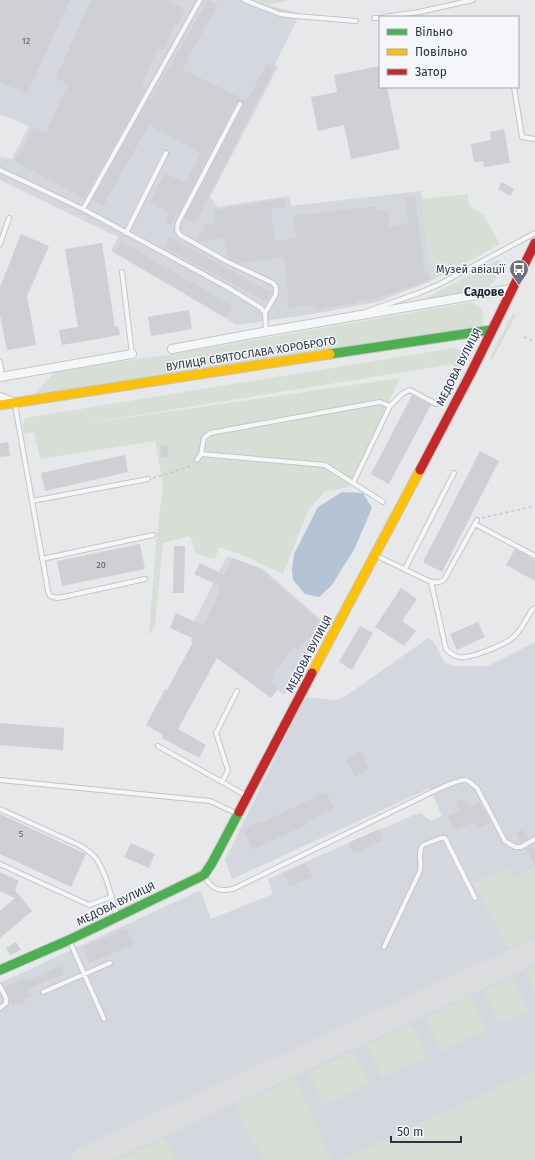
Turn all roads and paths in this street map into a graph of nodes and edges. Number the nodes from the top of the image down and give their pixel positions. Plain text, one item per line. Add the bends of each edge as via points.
1 (200, 0) edge
2 (244, 0) edge
3 (473, 0) edge
4 (391, 16) edge
5 (374, 18) dead end
6 (379, 18) edge
7 (356, 21) dead end
8 (514, 88) edge
9 (240, 104) dead end
10 (535, 140) edge
11 (166, 154) dead end
12 (0, 170) edge
13 (82, 209) junction
14 (9, 218) dead end
15 (126, 233) junction
16 (535, 233) edge
17 (535, 243) edge
18 (0, 244) edge
19 (122, 272) dead end
20 (511, 289) junction
21 (265, 313) junction
22 (355, 316) junction
23 (491, 330) junction
24 (266, 332) junction
25 (524, 337) dead end
26 (535, 342) edge
27 (172, 349) dead end
28 (132, 354) joint
29 (0, 362) edge
30 (1, 376) edge
31 (0, 397) edge
32 (14, 402) junction
33 (436, 404) dead end
34 (0, 405) edge
35 (390, 406) junction
36 (201, 454) junction
37 (197, 460) joint
38 (454, 473) dead end
39 (148, 479) joint
40 (353, 483) junction
41 (32, 501) junction
42 (383, 502) dead end
43 (535, 506) edge
44 (476, 522) junction
45 (154, 535) dead end
46 (375, 555) junction
47 (535, 556) edge
48 (42, 559) junction
49 (405, 569) junction
50 (145, 579) dead end
51 (431, 582) junction
52 (535, 608) edge
53 (237, 691) dead end
54 (158, 746) dead end
55 (0, 780) edge
56 (222, 782) junction
57 (248, 796) junction
58 (0, 809) edge
59 (238, 814) junction
60 (535, 839) edge
61 (0, 864) edge
62 (204, 875) junction
63 (111, 897) junction
64 (475, 898) dead end
65 (118, 917) junction
66 (69, 940) junction
67 (384, 947) dead end
68 (110, 963) dead end
69 (2, 967) edge
70 (84, 974) junction
71 (0, 986) edge
72 (43, 992) dead end
73 (0, 1008) edge
74 (104, 1019) dead end

1 - 13 lane
2 - 7 lane via 280,14
3 - 4 lane
5 - 6 lane
8 - 10 lane via 522,137
9 - 21 lane via 178,223 177,230 180,235 228,262 273,283 276,294
11 - 15 lane
12 - 13 lane
13 - 15 lane
14 - 18 lane
15 - 21 lane via 227,287
16 - 22 lane via 440,284
17 - 20 street, МЕДОВА ВУЛИЦЯ
19 - 28 lane
20 - 22 street, ВУЛИЦЯ СВЯТОСЛАВА ХОРОБРОГО
20 - 23 street, МЕДОВА ВУЛИЦЯ
21 - 24 lane
22 - 24 street, ВУЛИЦЯ СВЯТОСЛАВА ХОРОБРОГО
23 - 32 street, ВУЛИЦЯ СВЯТОСЛАВА ХОРОБРОГО
23 - 46 street, МЕДОВА ВУЛИЦЯ
24 - 27 street, ВУЛИЦЯ СВЯТОСЛАВА ХОРОБРОГО
25 - 26 path
28 - 30 street
29 - 30 lane
31 - 32 street, ВУЛИЦЯ СВЯТОСЛАВА ХОРОБРОГО
32 - 34 street, ВУЛИЦЯ СВЯТОСЛАВА ХОРОБРОГО
32 - 41 lane
33 - 35 lane via 410,390
35 - 36 lane via 380,402 210,433 204,438
35 - 40 lane
36 - 37 lane
36 - 40 lane via 325,465
37 - 39 path via 188,467
38 - 49 lane
39 - 41 lane
40 - 42 lane
41 - 48 lane
43 - 44 path
44 - 47 lane
44 - 51 lane via 444,580
45 - 48 lane
46 - 49 lane
46 - 57 street, МЕДОВА ВУЛИЦЯ
48 - 50 lane via 48,591 50,596 57,598
49 - 51 lane
51 - 52 lane via 446,649 458,657 467,657 504,644 513,638
53 - 56 lane via 216,733 228,770
54 - 56 lane
55 - 59 lane via 210,801
56 - 57 lane
57 - 59 street, МЕДОВА ВУЛИЦЯ
58 - 63 lane via 88,851 102,868
59 - 62 street, МЕДОВА ВУЛИЦЯ
60 - 62 lane via 521,847 505,842 477,788 465,780 432,792 233,889 214,888
61 - 63 lane via 89,905
62 - 65 street, МЕДОВА ВУЛИЦЯ
63 - 65 lane
64 - 67 lane via 445,838 423,845 420,851 422,866
65 - 66 street, МЕДОВА ВУЛИЦЯ
66 - 69 street, МЕДОВА ВУЛИЦЯ
66 - 70 lane
68 - 70 lane
70 - 72 lane
70 - 74 lane
71 - 73 lane via 6,998 6,1003

